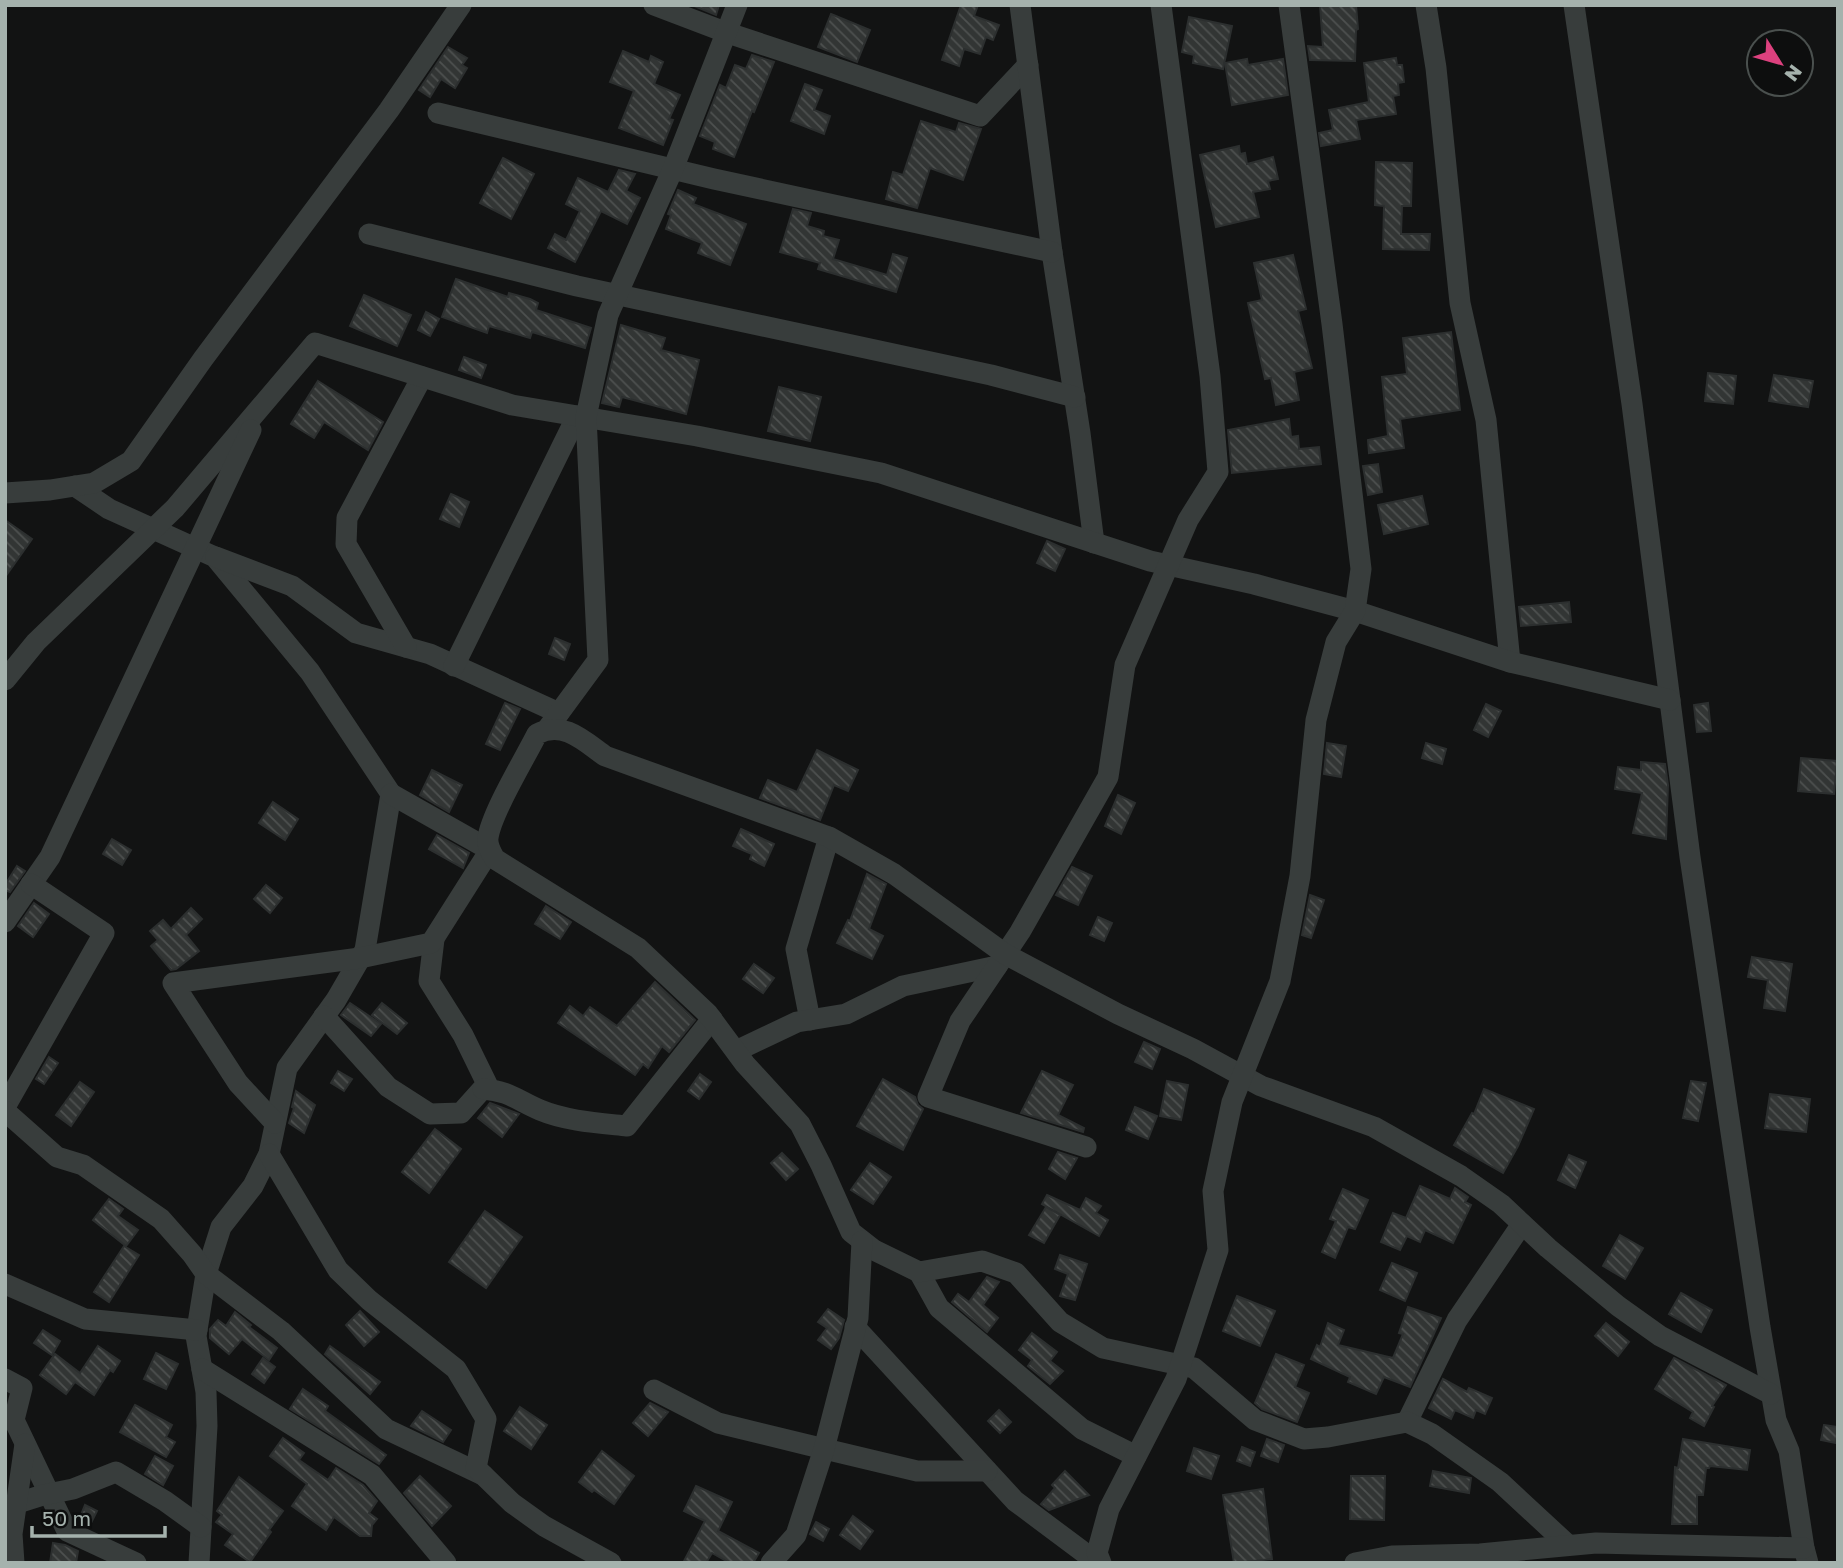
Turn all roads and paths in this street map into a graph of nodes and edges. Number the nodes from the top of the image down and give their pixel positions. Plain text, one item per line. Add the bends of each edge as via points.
1 (461, 5) edge
2 (654, 5) edge
3 (737, 5) edge
4 (1020, 5) edge
5 (1161, 5) edge
6 (1289, 5) edge
7 (1426, 5) edge
8 (1574, 5) edge
9 (726, 32) junction
10 (1028, 65) junction
11 (438, 113) dead end
12 (673, 169) junction
13 (369, 234) dead end
14 (1052, 252) junction
15 (617, 295) junction
16 (422, 377) junction
17 (1075, 397) junction
18 (264, 403) junction
19 (581, 417) junction
20 (75, 486) junction
21 (5, 493) edge
22 (153, 529) junction
23 (1094, 543) junction
24 (205, 553) junction
25 (1167, 565) junction
26 (1355, 611) junction
27 (407, 647) junction
28 (1510, 662) junction
29 (454, 666) junction
30 (5, 680) edge
31 (1670, 700) junction
32 (554, 721) junction
33 (390, 794) junction
34 (829, 837) junction
35 (489, 850) junction
36 (31, 884) junction
37 (5, 922) edge
38 (434, 939) junction
39 (360, 958) junction
40 (1001, 960) junction
41 (324, 1016) junction
42 (712, 1019) junction
43 (810, 1020) junction
44 (736, 1051) junction
45 (1242, 1076) junction
46 (483, 1089) junction
47 (5, 1109) edge
48 (275, 1124) junction
49 (1086, 1147) dead end
50 (269, 1154) junction
51 (1522, 1224) junction
52 (862, 1241) junction
53 (919, 1272) junction
54 (206, 1274) junction
55 (5, 1284) edge
56 (855, 1327) junction
57 (197, 1330) junction
58 (1180, 1365) junction
59 (202, 1369) junction
60 (5, 1379) edge
61 (654, 1390) dead end
62 (1771, 1394) junction
63 (1406, 1422) junction
64 (25, 1444) junction
65 (824, 1449) junction
66 (1136, 1456) junction
67 (987, 1471) junction
68 (483, 1475) junction
69 (49, 1494) junction
70 (11, 1506) edge
71 (201, 1527) junction
72 (1568, 1545) junction
73 (1806, 1555) edge
74 (1480, 1558) edge
75 (14, 1563) edge
76 (136, 1563) edge
77 (199, 1563) edge
78 (446, 1563) edge
79 (611, 1563) edge
80 (771, 1563) edge
81 (1100, 1563) edge
82 (1355, 1563) edge

1 - 20 street via 131,461 94,483
2 - 9 street
3 - 9 street
4 - 10 street
5 - 25 street via 1210,376 1218,472
6 - 26 street via 1361,569
7 - 28 street via 1460,303 1486,420
8 - 31 street
9 - 10 street via 979,117
9 - 12 street
10 - 14 street
11 - 12 street
12 - 14 street
12 - 15 street
13 - 15 street
14 - 17 street
15 - 17 street
15 - 19 street
16 - 18 street via 315,343
16 - 19 street via 512,405
16 - 27 street via 347,518 346,544
17 - 23 street
18 - 22 street
18 - 24 street
19 - 23 street via 881,473
19 - 29 street
19 - 32 street via 598,660
20 - 21 street
20 - 22 street via 109,509
22 - 24 street
22 - 30 street via 36,642
23 - 25 street
24 - 27 street via 292,586 356,633
24 - 33 street via 310,671
24 - 36 street via 50,857
25 - 26 street
25 - 40 street via 1125,665 1108,777
26 - 28 street
26 - 45 street via 1336,642 1315,720 1300,876 1280,981
27 - 29 street
28 - 31 street
29 - 32 street
31 - 62 street
32 - 34 street via 559,729 604,755
32 - 35 street via 537,734 498,812 488,838
33 - 35 street
33 - 39 street
34 - 40 street via 894,874
34 - 43 street via 796,949
35 - 38 street
35 - 42 street via 505,866 638,948
36 - 37 street
36 - 47 street via 104,933
38 - 39 street
38 - 46 street via 429,981 463,1035 487,1084
39 - 41 street
39 - 48 street via 173,983 238,1083
40 - 43 street via 903,986 846,1014
40 - 45 street
40 - 49 street via 960,1021 928,1097
41 - 46 street via 387,1087 430,1114 461,1113
41 - 48 street via 287,1068
42 - 44 street
42 - 46 street via 627,1126 542,1111 503,1091
43 - 44 street
44 - 52 street via 800,1124 846,1223
45 - 51 street via 1374,1127 1461,1176
45 - 58 street via 1213,1191 1218,1250
47 - 54 street via 57,1157 83,1165 161,1219
48 - 50 street
50 - 54 street via 253,1186 221,1227
50 - 68 street via 338,1270 456,1369 486,1419 476,1468
51 - 62 street via 1660,1336
51 - 63 street via 1457,1320
52 - 53 street
52 - 56 street
53 - 58 street via 982,1261 1016,1273 1060,1322 1103,1348
53 - 66 street via 939,1308 1082,1429
54 - 57 street
54 - 68 street via 281,1332 386,1429
55 - 57 street via 85,1319
56 - 65 street
56 - 67 street
57 - 59 street
58 - 63 street via 1194,1368 1255,1420 1304,1439
58 - 66 street
59 - 71 street via 207,1426
59 - 78 street via 372,1475
60 - 64 street via 22,1388 14,1420
61 - 65 street via 718,1423
62 - 73 street via 1789,1451
63 - 72 street via 1432,1433 1500,1482
64 - 69 street
64 - 70 street
65 - 67 street via 917,1471
65 - 80 street via 796,1535
66 - 81 street via 1109,1508 1097,1553
67 - 81 street via 1015,1501
68 - 79 street via 544,1526
69 - 70 street
69 - 71 street via 116,1472
69 - 76 street via 67,1531
70 - 75 street
71 - 77 street
72 - 73 street
72 - 74 street
74 - 82 street via 1392,1556

